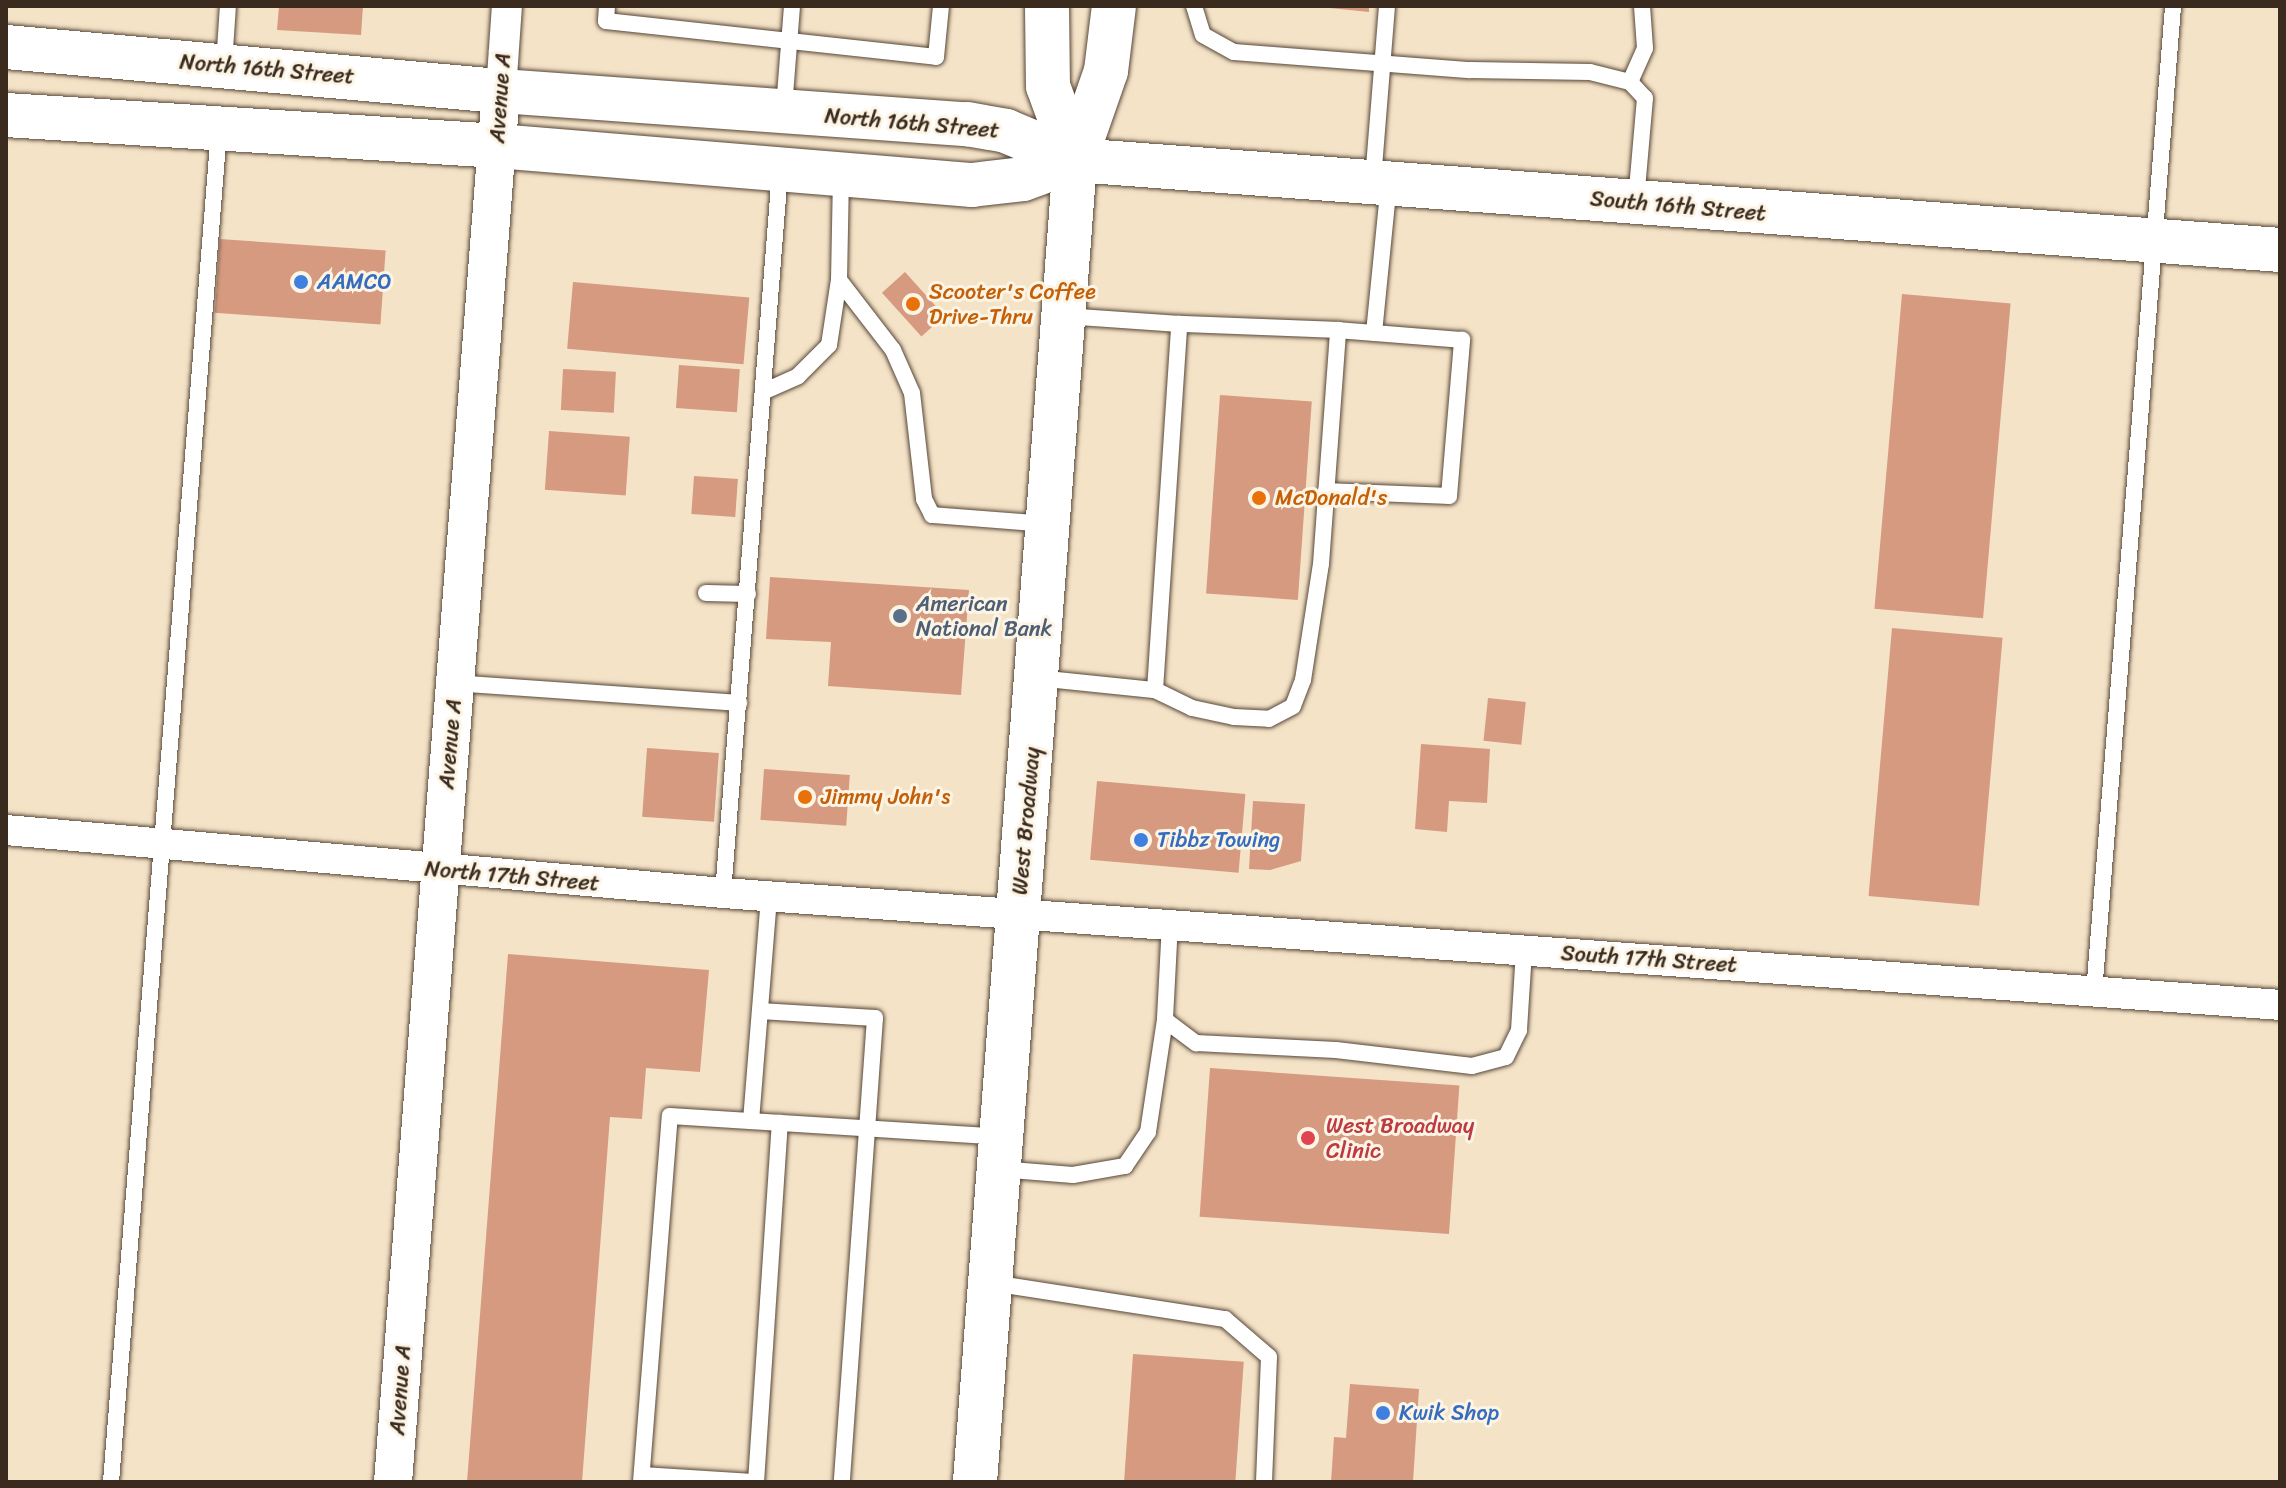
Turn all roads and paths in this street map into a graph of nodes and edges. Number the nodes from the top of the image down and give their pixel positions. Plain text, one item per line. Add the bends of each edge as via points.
1 (228, 6) edge
2 (507, 6) edge
3 (607, 6) edge
4 (792, 6) edge
5 (941, 6) edge
6 (1047, 6) edge
7 (1114, 6) edge
8 (1194, 6) edge
9 (1387, 6) edge
10 (1642, 6) edge
11 (2173, 6) edge
12 (789, 41) junction
13 (6, 47) edge
14 (1382, 64) junction
15 (224, 65) junction
16 (1630, 82) junction
17 (501, 91) junction
18 (783, 112) junction
19 (6, 115) edge
20 (219, 129) junction
21 (497, 146) junction
22 (1075, 160) junction
23 (780, 170) junction
24 (841, 176) junction
25 (1381, 182) junction
26 (1636, 203) junction
27 (2155, 242) junction
28 (2280, 250) edge
29 (839, 280) junction
30 (1064, 316) junction
31 (1179, 324) junction
32 (1338, 330) junction
33 (1374, 333) junction
34 (765, 391) junction
35 (1326, 491) junction
36 (1050, 525) junction
37 (706, 593) dead end
38 (748, 594) junction
39 (1038, 678) junction
40 (454, 683) junction
41 (1155, 690) junction
42 (739, 703) junction
43 (6, 830) edge
44 (159, 843) junction
45 (439, 870) junction
46 (723, 893) junction
47 (769, 896) junction
48 (1019, 913) junction
49 (1170, 923) junction
50 (1524, 950) junction
51 (2094, 993) junction
52 (2280, 1005) edge
53 (760, 1011) junction
54 (1165, 1020) junction
55 (751, 1121) junction
56 (780, 1123) junction
57 (868, 1128) junction
58 (1001, 1153) junction
59 (990, 1282) junction
60 (642, 1478) edge
61 (111, 1482) edge
62 (393, 1482) edge
63 (755, 1482) edge
64 (842, 1482) edge
65 (975, 1482) edge
66 (1264, 1482) edge

1 - 15 lane
2 - 17 street, Avenue A
3 - 12 lane via 606,21
4 - 12 lane
5 - 12 lane via 936,57
6 - 22 main road, West Broadway via 1048,86
7 - 22 main road, West Broadway via 1106,71
8 - 14 lane via 1203,35 1234,52
9 - 14 lane
10 - 16 lane via 1645,48
11 - 27 lane
12 - 18 lane
13 - 15 main road, North 16th Street
14 - 16 lane via 1590,72
14 - 25 lane
15 - 17 main road, North 16th Street
16 - 26 lane via 1645,98
17 - 18 main road, North 16th Street
17 - 21 street, Avenue A
18 - 22 main road, North 16th Street via 988,127
19 - 20 main road
20 - 21 main road
20 - 44 lane
21 - 23 main road
21 - 40 street, Avenue A
22 - 24 main road via 990,185
22 - 25 main road, South 16th Street
22 - 30 main road, West Broadway
23 - 24 main road
23 - 34 lane
24 - 29 lane
25 - 26 main road, South 16th Street
25 - 33 lane
26 - 27 main road, South 16th Street
27 - 28 main road, South 16th Street
27 - 51 lane
29 - 34 lane via 829,345 798,376
29 - 36 lane via 893,350 912,393 924,499 932,515
30 - 31 lane
30 - 36 main road, West Broadway
31 - 32 lane
31 - 41 lane
32 - 33 lane
32 - 35 lane
33 - 35 lane via 1462,340 1449,496
34 - 38 lane
35 - 41 lane via 1311,638 1293,706 1269,719 1234,717 1192,708
36 - 39 main road, West Broadway
37 - 38 lane
38 - 42 lane
39 - 41 lane
39 - 48 main road, West Broadway
40 - 42 lane
40 - 45 street, Avenue A
42 - 46 lane
43 - 44 street, North 17th Street
44 - 45 street, North 17th Street
44 - 61 lane
45 - 46 street, North 17th Street
45 - 62 street, Avenue A
46 - 47 street, North 17th Street
47 - 48 street, North 17th Street
47 - 53 lane
48 - 49 street, South 17th Street
48 - 58 main road, West Broadway
49 - 50 street, South 17th Street
49 - 54 lane
50 - 51 street, South 17th Street
50 - 54 lane via 1519,1030 1506,1057 1472,1066 1336,1050 1196,1043
51 - 52 street, South 17th Street
53 - 55 lane
53 - 57 lane via 875,1018
54 - 58 lane via 1148,1132 1125,1166 1073,1175
55 - 56 lane
55 - 60 lane via 670,1116
56 - 57 lane
56 - 63 lane
57 - 58 lane
57 - 64 lane
58 - 59 main road, West Broadway
59 - 65 main road, West Broadway
59 - 66 lane via 1225,1319 1269,1357
60 - 63 lane

